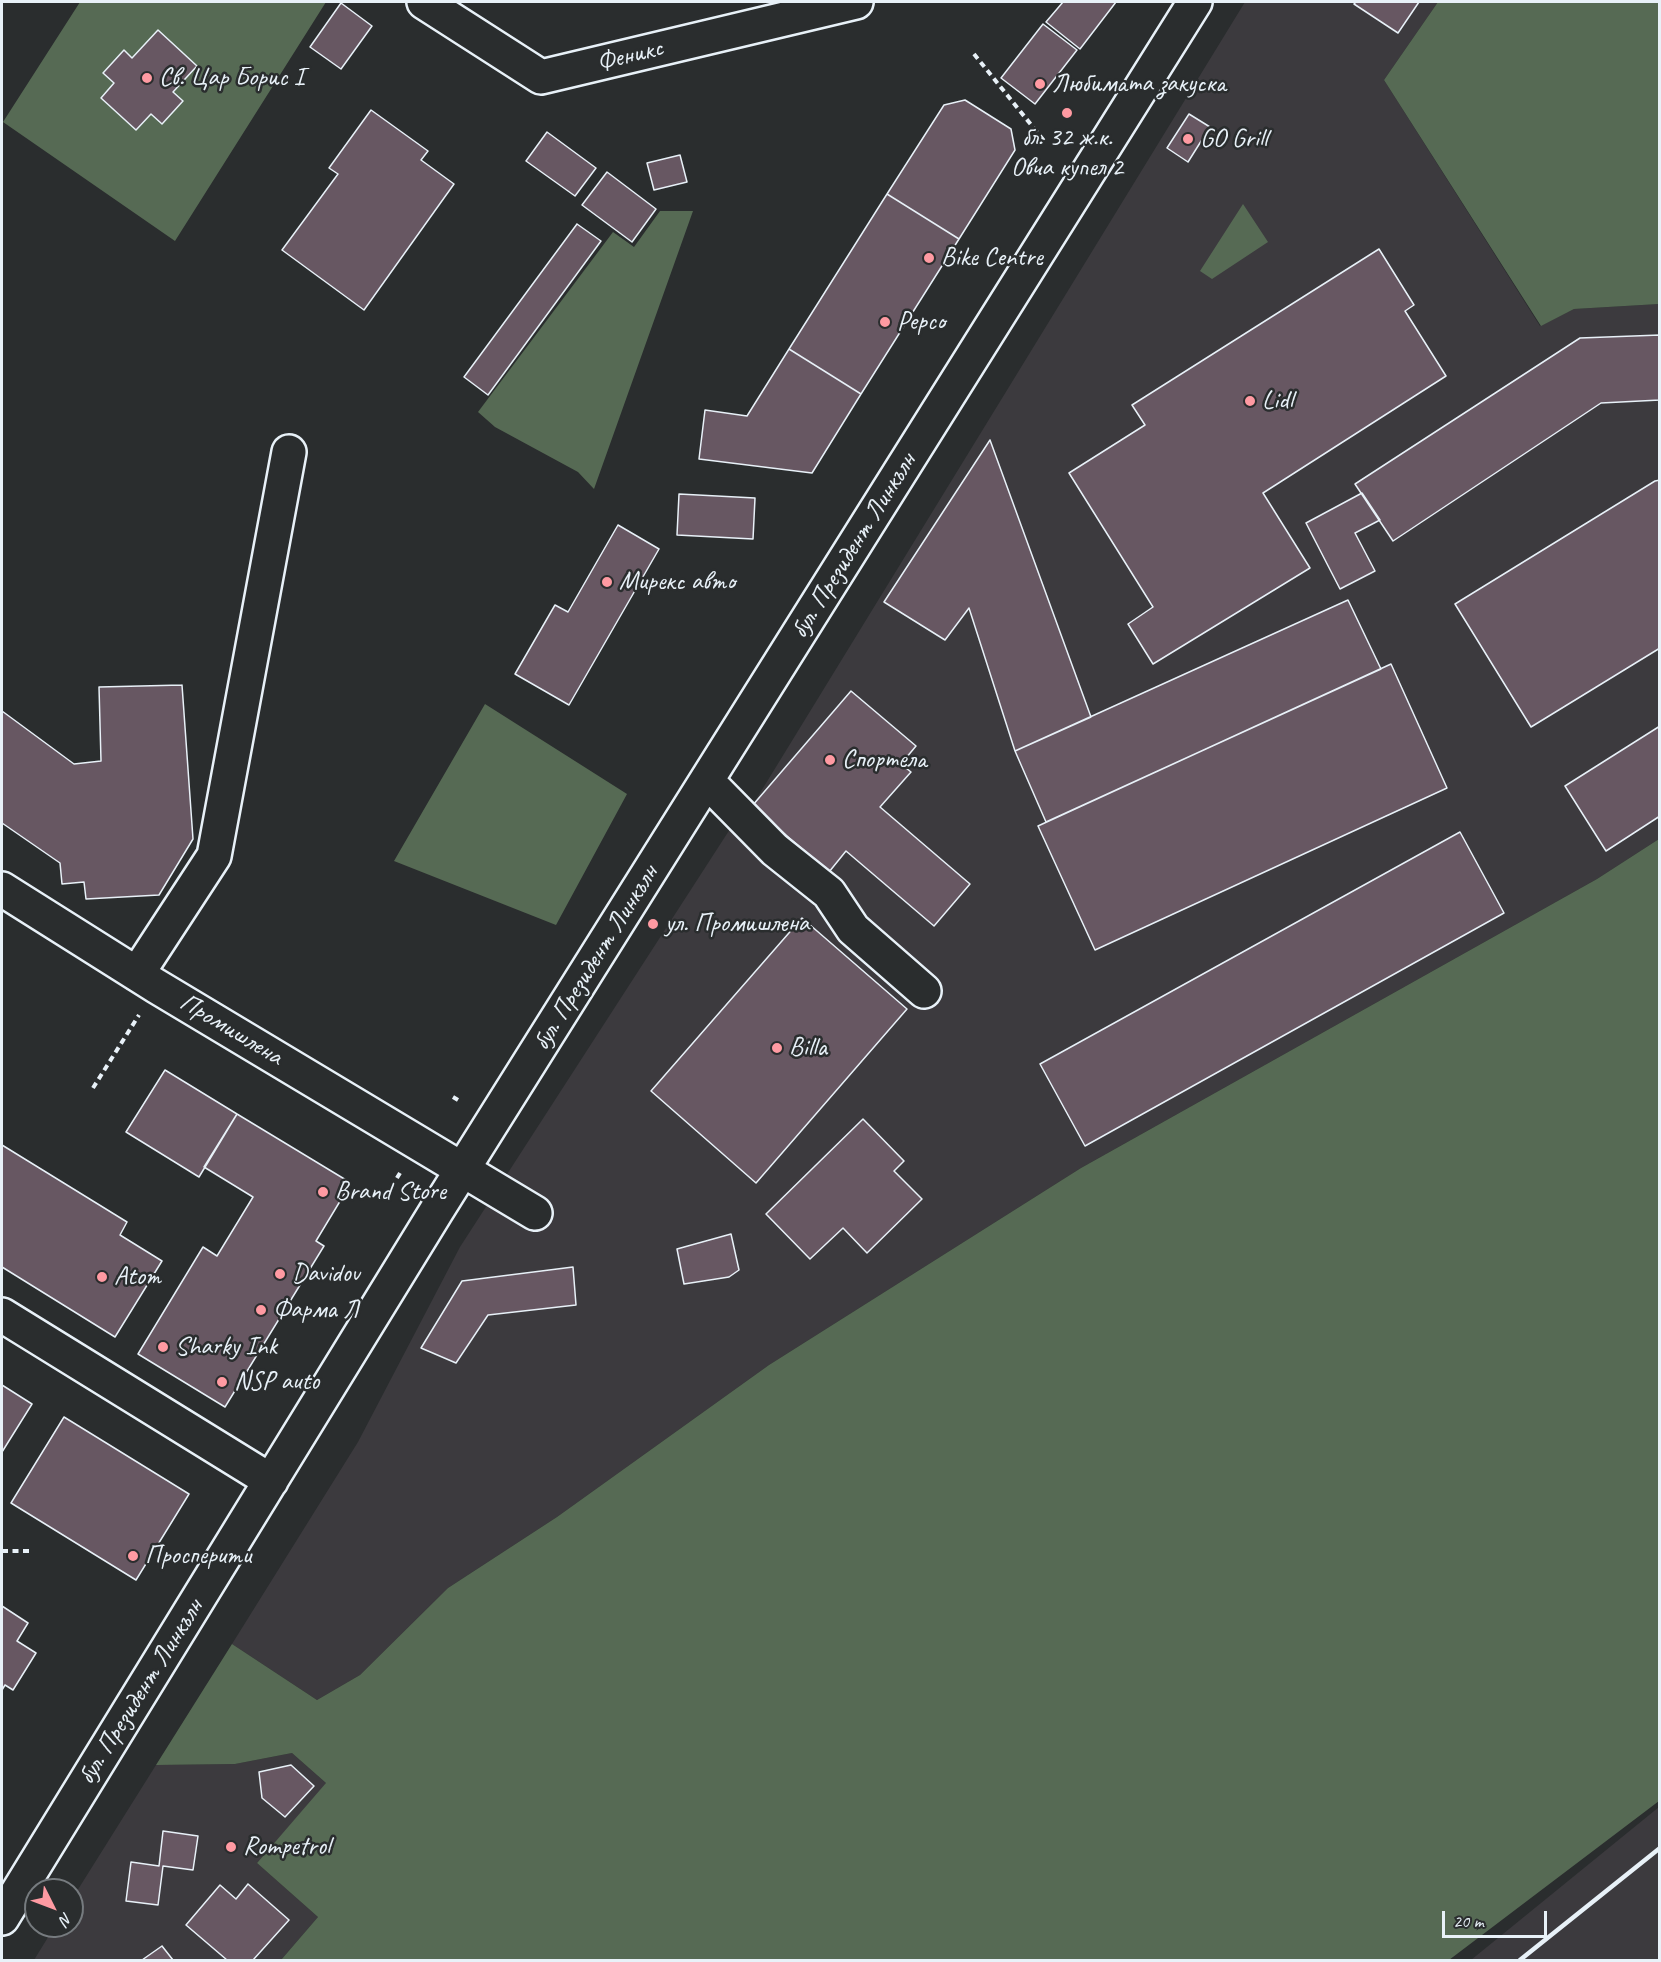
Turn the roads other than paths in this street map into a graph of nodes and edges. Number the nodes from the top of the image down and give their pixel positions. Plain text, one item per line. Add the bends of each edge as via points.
1 (424, 2) edge
2 (856, 2) edge
3 (1195, 2) edge
4 (289, 452) dead end
5 (707, 781) junction
6 (2, 889) edge
7 (147, 980) junction
8 (924, 991) dead end
9 (463, 1169) junction
10 (535, 1213) dead end
11 (2, 1315) edge
12 (271, 1481) junction
13 (2, 1918) edge

1 - 2 street, Феникс via 541,77
3 - 5 street, бул. Президент Линкълн
4 - 7 street via 214,856
5 - 8 street via 775,850 829,894 853,928
5 - 9 street, бул. Президент Линкълн
6 - 7 street, Промишлена
7 - 9 street, Промишлена
9 - 10 street, Промишлена
9 - 12 street, бул. Президент Линкълн
11 - 12 street
12 - 13 street, бул. Президент Линкълн

